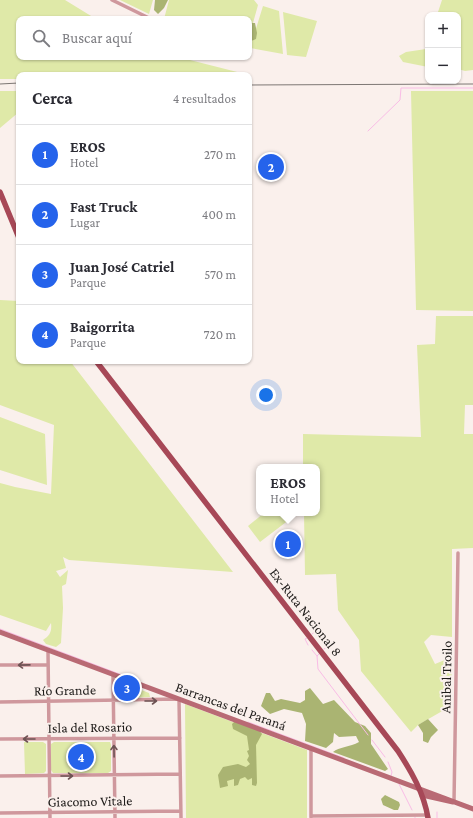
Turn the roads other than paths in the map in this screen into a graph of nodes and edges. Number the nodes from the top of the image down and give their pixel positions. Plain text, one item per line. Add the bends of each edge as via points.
1 (112, 0) edge
2 (145, 16) edge
3 (0, 192) edge
4 (16, 231) edge
5 (98, 364) edge
6 (458, 553) dead end
7 (0, 632) edge
8 (48, 651) junction
9 (0, 665) edge
10 (48, 665) junction
11 (113, 675) junction
12 (179, 699) junction
13 (49, 701) junction
14 (113, 701) junction
15 (0, 702) edge
16 (114, 738) junction
17 (180, 738) junction
18 (0, 739) edge
19 (49, 739) junction
20 (311, 748) junction
21 (180, 774) junction
22 (115, 775) junction
23 (0, 776) edge
24 (50, 776) junction
25 (418, 787) junction
26 (422, 795) junction
27 (454, 802) junction
28 (473, 809) edge
29 (115, 811) junction
30 (181, 811) junction
31 (50, 812) junction
32 (0, 813) edge
33 (428, 816) edge
34 (311, 817) edge
35 (50, 818) edge
36 (115, 818) edge
37 (181, 818) edge

1 - 2 street
3 - 4 main road
5 - 25 main road, Ex-Ruta Nacional 8 via 386,735 405,762
6 - 27 street, Anibal Troilo
7 - 8 street, Barrancas del Paraná
8 - 10 street
8 - 11 street, Barrancas del Paraná
10 -> 9 street
10 - 13 street
11 - 12 street, Barrancas del Paraná
11 - 14 street
14 -> 12 street, Río Grande
12 - 17 street
12 - 20 street, Barrancas del Paraná
13 - 14 street, Río Grande
13 - 15 street, Río Grande
13 - 19 street
14 - 16 street
16 - 17 street, Isla del Rosario
16 - 19 street, Isla del Rosario
22 -> 16 street
17 - 21 street
19 -> 18 street, Isla del Rosario
19 - 24 street
20 - 25 street, Barrancas del Paraná
20 - 34 street
21 - 22 street
21 - 30 street
24 -> 22 street
22 - 29 street
23 - 24 street
24 - 31 street
25 - 26 main road, Ex-Ruta Nacional 8
25 - 27 street, Barrancas del Paraná
26 - 27 street, Barrancas del Paraná
26 - 33 main road, Ex-Ruta Nacional 8
27 - 28 street, Barrancas del Paraná
29 - 30 street, Giacomo Vitale
29 - 31 street, Giacomo Vitale
29 - 36 street
30 - 37 street
31 - 32 street, Giacomo Vitale
31 - 35 street
33 - 34 street

